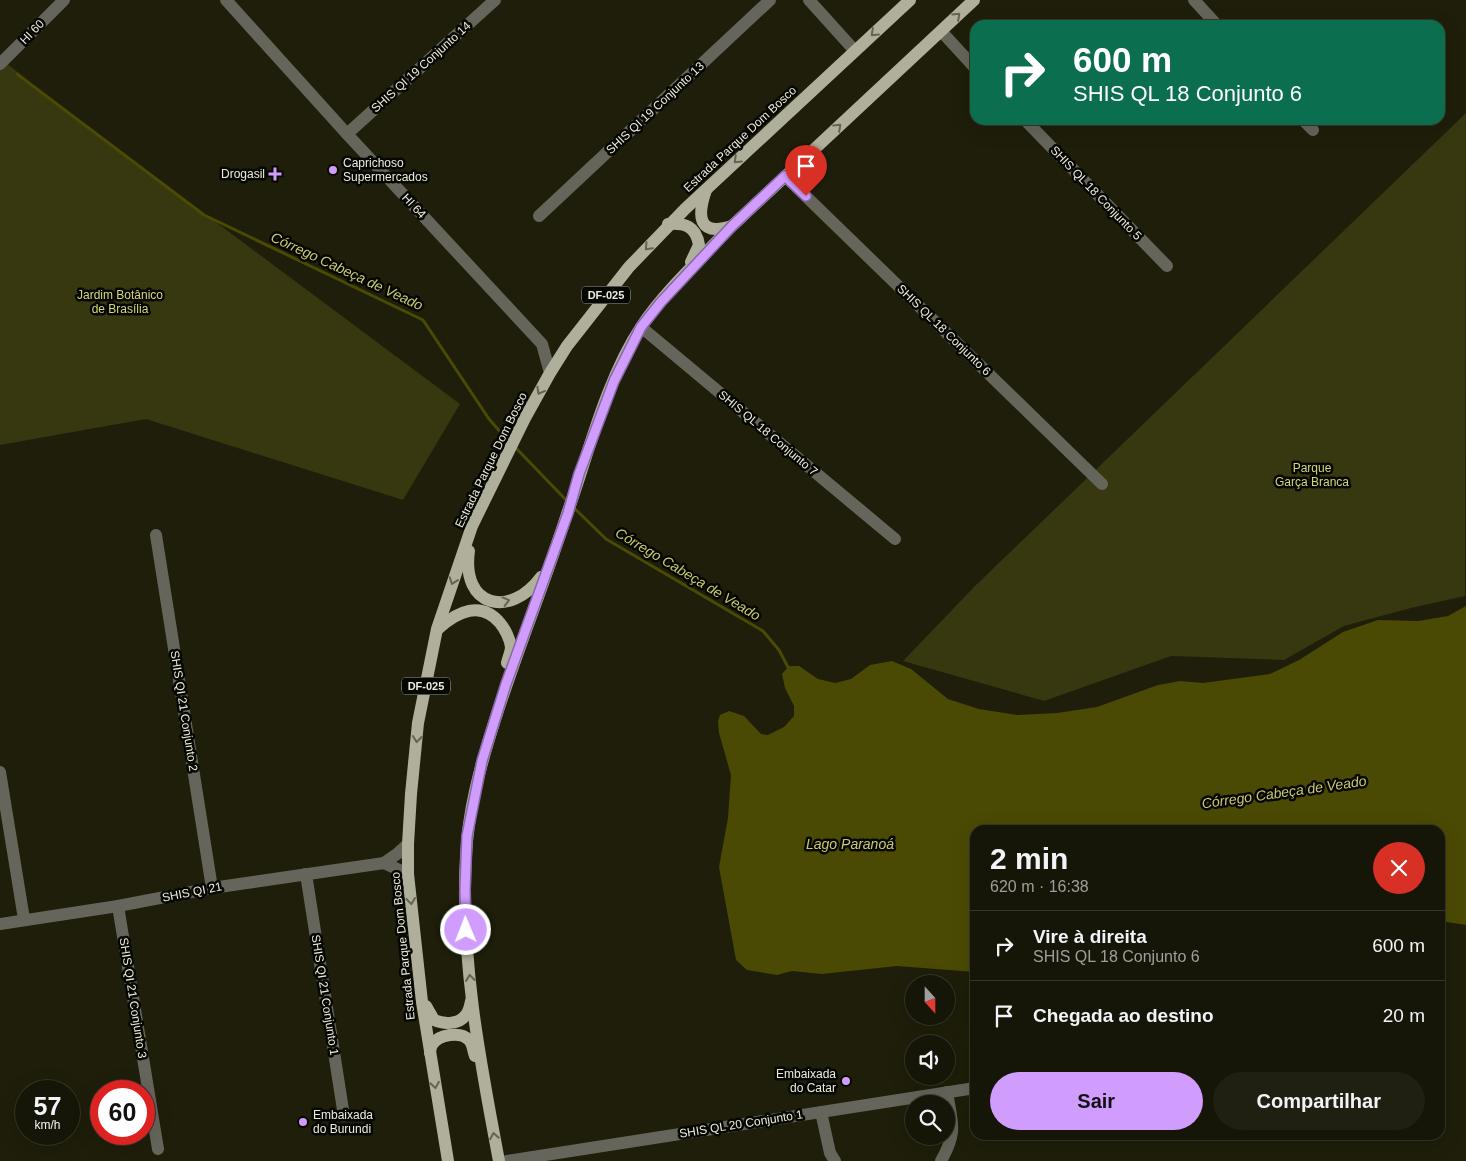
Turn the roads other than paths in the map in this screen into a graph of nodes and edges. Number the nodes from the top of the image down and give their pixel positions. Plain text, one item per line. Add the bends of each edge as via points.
1 (64, 0) edge
2 (226, 0) edge
3 (495, 0) edge
4 (770, 0) edge
5 (809, 0) edge
6 (910, 0) edge
7 (974, 0) edge
8 (1194, 0) edge
9 (1212, 20) edge
10 (941, 32) junction
11 (855, 51) junction
12 (970, 63) edge
13 (0, 64) edge
14 (1030, 125) edge
15 (1308, 125) edge
16 (1313, 130) dead end
17 (347, 134) junction
18 (785, 176) junction
19 (707, 188) junction
20 (539, 216) dead end
21 (668, 224) junction
22 (732, 226) junction
23 (1167, 266) dead end
24 (678, 284) junction
25 (641, 327) junction
26 (542, 344) junction
27 (567, 346) junction
28 (550, 373) junction
29 (1102, 484) dead end
30 (472, 526) junction
31 (156, 534) dead end
32 (895, 539) dead end
33 (547, 569) junction
34 (437, 629) junction
35 (506, 684) junction
36 (0, 772) edge
37 (408, 844) junction
38 (384, 863) junction
39 (306, 874) junction
40 (408, 874) junction
41 (212, 888) junction
42 (118, 906) junction
43 (24, 919) junction
44 (0, 924) edge
45 (472, 997) junction
46 (422, 1002) junction
47 (430, 1053) junction
48 (484, 1079) junction
49 (970, 1089) edge
50 (947, 1092) junction
51 (821, 1112) junction
52 (344, 1116) dead end
53 (158, 1149) dead end
54 (448, 1161) edge
55 (499, 1161) edge
56 (507, 1161) edge
57 (835, 1161) edge
58 (941, 1161) edge

1 - 13 street, HI 60
2 - 17 street, HI 64
3 - 17 street, SHIS QI 19 Conjunto 14
4 - 20 street, SHIS QI 19 Conjunto 13
5 - 11 street
6 -> 11 main road, Estrada Parque Dom Bosco / DF-025
10 -> 7 main road
8 - 9 street
10 - 12 street
18 -> 10 main road
11 -> 19 main road, Estrada Parque Dom Bosco / DF-025
14 - 23 street, SHIS QL 18 Conjunto 5
15 - 16 street
17 - 26 street, HI 64
18 - 22 main road
18 - 29 street, SHIS QL 18 Conjunto 6
19 - 21 main road, Estrada Parque Dom Bosco / DF-025
19 - 22 main road via 700,214 704,223 717,230
21 - 24 main road via 687,225 699,246
21 -> 27 main road, Estrada Parque Dom Bosco / DF-025 via 629,267
22 - 24 main road
24 - 25 main road
25 - 32 street, SHIS QL 18 Conjunto 7
25 - 33 main road via 614,381
26 - 27 street
26 - 28 street, HI 64
27 - 28 main road, Estrada Parque Dom Bosco / DF-025
28 -> 30 main road, Estrada Parque Dom Bosco / DF-025
30 -> 33 main road via 467,565 470,581 485,598 498,603 526,594
30 -> 34 main road, Estrada Parque Dom Bosco / DF-025
31 - 41 street, SHIS QI 21 Conjunto 2
33 - 35 main road
34 - 35 main road via 450,618 466,612 480,610 496,618 504,628 510,647 504,676
34 -> 37 main road, Estrada Parque Dom Bosco / DF-025 via 418,723
45 -> 35 main road via 465,890 467,836 482,761
36 - 43 street
37 - 38 street, SHIS QI 21
37 - 40 main road, Estrada Parque Dom Bosco / DF-025
38 - 39 street, SHIS QI 21
38 - 40 street
39 - 41 street, SHIS QI 21
39 - 52 street, SHIS QI 21 Conjunto 1
40 -> 46 main road, Estrada Parque Dom Bosco / DF-025
41 - 42 street, SHIS QI 21
42 - 43 street, SHIS QI 21
42 - 53 street, SHIS QI 21 Conjunto 3
43 - 44 street, SHIS QI 21
45 - 46 main road via 466,1015 449,1023 434,1020
45 - 48 main road
46 - 47 main road, Estrada Parque Dom Bosco / DF-025
47 - 48 main road via 431,1045 438,1039 463,1036 471,1043
47 -> 54 main road, Estrada Parque Dom Bosco / DF-025
55 -> 48 main road
49 - 50 street, SHIS QL 20 Conjunto 1
50 - 51 street, SHIS QL 20 Conjunto 1
50 - 58 street via 953,1130
51 - 56 street, SHIS QL 20 Conjunto 1
51 - 57 street via 830,1153

